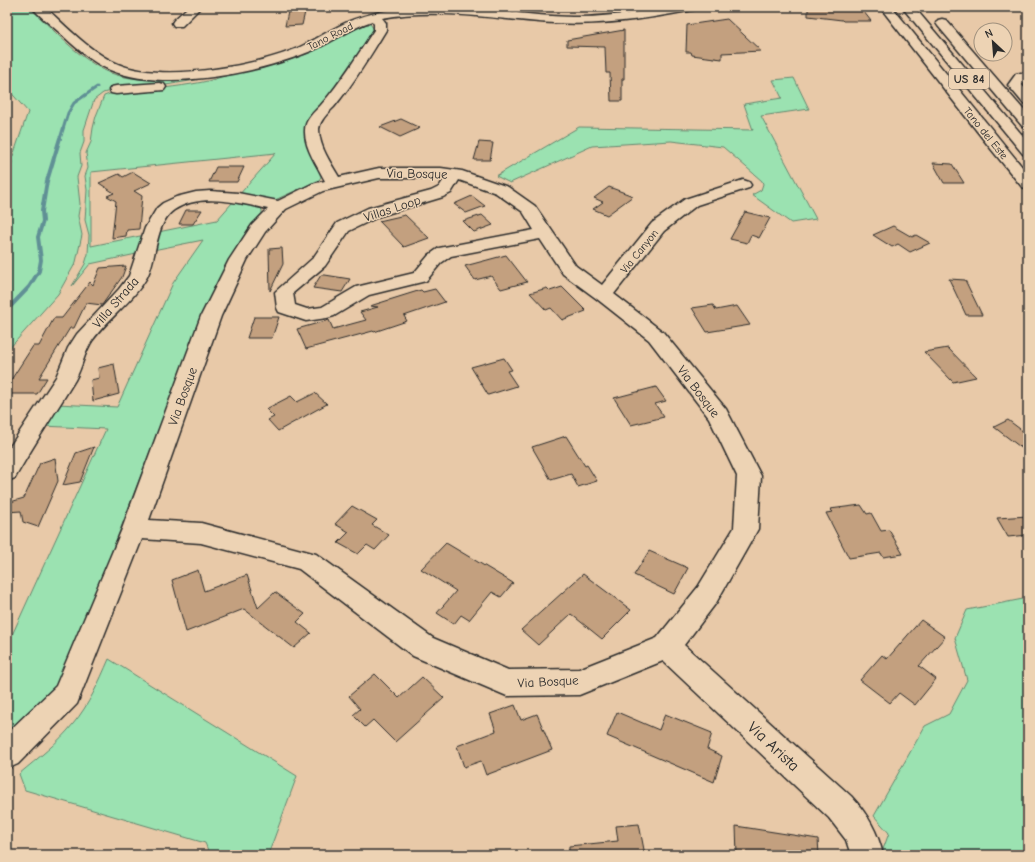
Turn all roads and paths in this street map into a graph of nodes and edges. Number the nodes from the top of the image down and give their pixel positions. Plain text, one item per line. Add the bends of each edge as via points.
1 (38, 7) edge
2 (195, 7) edge
3 (693, 7) edge
4 (886, 7) edge
5 (908, 7) edge
6 (430, 9) edge
7 (931, 12) dead end
8 (374, 17) junction
9 (178, 23) dead end
10 (225, 70) junction
11 (1028, 78) edge
12 (116, 90) dead end
13 (1028, 100) edge
14 (1028, 124) edge
15 (1028, 152) edge
16 (456, 174) junction
17 (334, 183) junction
18 (1028, 184) edge
19 (743, 185) dead end
20 (280, 206) junction
21 (543, 233) junction
22 (604, 295) junction
23 (7, 472) edge
24 (134, 529) junction
25 (667, 647) junction
26 (7, 754) edge
27 (867, 855) edge

1 - 10 main road, Tano Road via 97,58 129,73 172,76
2 - 9 main road
3 - 6 main road, Tano Road via 627,18 582,21
4 - 18 main road, Tano del Este
5 - 15 main road, US 84
6 - 8 main road, Tano Road
7 - 14 main road, US 84
8 - 10 main road, Tano Road via 346,27 292,54
8 - 17 main road via 380,23 380,30 342,89 313,124 316,149
10 - 12 main road via 224,75 217,78
11 - 13 main road via 1021,77 1015,85
16 - 17 main road, Via Bosque via 379,173
16 - 21 main road, Via Bosque via 502,190 529,209
16 - 21 main road, Villas Loop via 445,190 437,194 374,212 343,227 319,262 284,292 286,308 306,315 327,312 363,291 420,277 435,259 445,252
17 - 20 main road, Via Bosque via 318,186
19 - 22 main road, Via Canyon via 691,202 658,227
20 - 23 main road, Villa Strada via 212,196 192,198 168,206 155,225 137,279 80,343 72,367
20 - 24 main road, Via Bosque via 248,243 211,316
21 - 22 main road, Via Bosque via 569,270
22 - 25 main road, Via Bosque via 661,342 718,414 749,476 746,529 707,595
24 - 25 main road, Via Bosque via 201,533 307,561 423,647 507,683 579,682
24 - 26 main road, Via Bosque via 67,695
25 - 27 main road, Via Arista via 840,807 858,828

